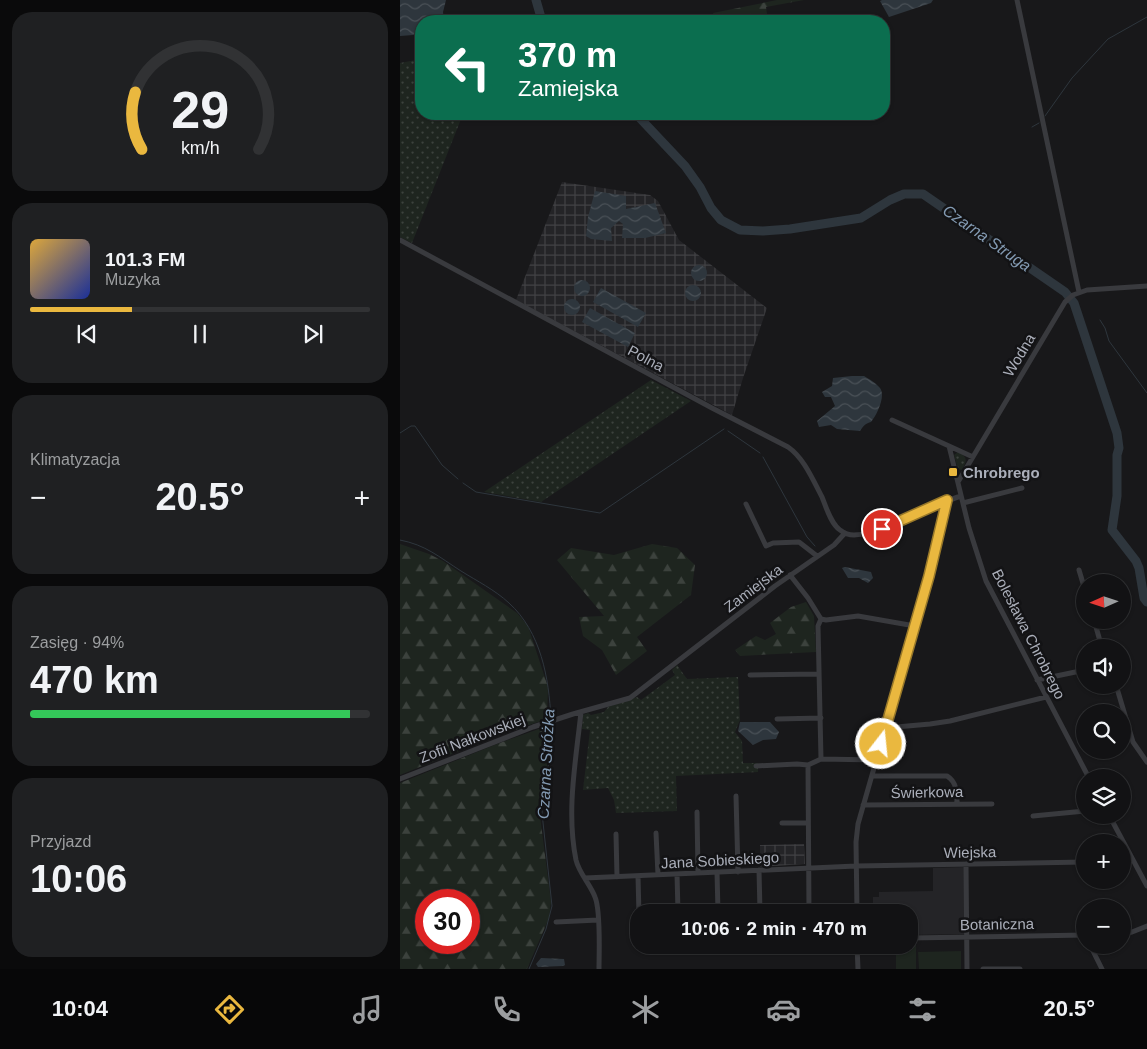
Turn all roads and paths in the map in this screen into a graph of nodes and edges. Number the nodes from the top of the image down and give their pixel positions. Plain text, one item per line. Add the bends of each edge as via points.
1 (1017, 0) edge
2 (400, 240) edge
3 (1147, 286) edge
4 (1079, 292) junction
5 (892, 420) dead end
6 (949, 446) junction
7 (973, 457) junction
8 (958, 482) junction
9 (1022, 488) dead end
10 (961, 496) junction
11 (947, 500) junction
12 (963, 503) junction
13 (746, 504) dead end
14 (845, 533) junction
15 (817, 556) junction
16 (1079, 570) dead end
17 (1080, 574) edge
18 (790, 575) junction
19 (821, 619) junction
20 (915, 626) junction
21 (1076, 672) edge
22 (819, 674) junction
23 (750, 675) dead end
24 (1037, 680) junction
25 (1119, 694) edge
26 (1046, 697) junction
27 (581, 712) junction
28 (820, 718) junction
29 (777, 719) dead end
30 (885, 728) junction
31 (821, 759) junction
32 (876, 760) junction
33 (1147, 762) edge
34 (808, 765) junction
35 (756, 766) dead end
36 (1084, 769) edge
37 (872, 776) junction
38 (400, 779) edge
39 (736, 796) dead end
40 (957, 804) junction
41 (992, 804) dead end
42 (863, 805) junction
43 (697, 812) dead end
44 (1076, 812) edge
45 (1033, 816) dead end
46 (782, 823) dead end
47 (808, 823) junction
48 (1114, 824) edge
49 (656, 833) dead end
50 (616, 834) dead end
51 (1133, 860) joint
52 (1076, 862) edge
53 (966, 864) junction
54 (856, 866) junction
55 (808, 868) junction
56 (759, 870) junction
57 (717, 872) junction
58 (738, 872) junction
59 (698, 873) junction
60 (677, 874) junction
61 (658, 875) junction
62 (638, 876) junction
63 (617, 877) junction
64 (585, 878) junction
65 (1147, 886) edge
66 (639, 904) edge
67 (678, 904) edge
68 (718, 904) edge
69 (760, 904) edge
70 (809, 904) edge
71 (857, 904) edge
72 (598, 920) junction
73 (556, 922) dead end
74 (1147, 926) edge
75 (1131, 932) edge
76 (1076, 934) edge
77 (966, 937) junction
78 (918, 938) edge
79 (857, 954) edge
80 (1094, 954) edge
81 (599, 969) edge
82 (858, 969) edge
83 (967, 969) edge
84 (984, 969) edge
85 (1020, 969) edge
86 (1102, 969) edge

1 - 4 street
2 - 14 street, Polna via 788,447 802,460 835,525
3 - 4 street, Wodna
4 - 7 street, Wodna via 1065,302
5 - 6 street
6 - 7 street
6 - 8 street
7 - 8 street, Wodna
8 - 10 street
9 - 12 street
10 - 11 street
10 - 12 street, Bolesława Chrobrego
11 - 14 street via 882,529 860,535
11 - 20 street
12 - 24 street, Bolesława Chrobrego via 986,581
13 - 15 street via 766,546 799,542
14 - 15 street, Zamiejska
15 - 18 street, Zamiejska
16 - 17 street
18 - 19 street
18 - 27 street, Zamiejska via 636,695
19 - 20 street via 858,616
19 - 22 street via 818,626
20 - 30 street
21 - 24 street
22 - 23 street
22 - 28 street
24 - 26 street, Bolesława Chrobrego
25 - 33 street via 1133,742
26 - 30 street via 950,721
26 - 36 street, Bolesława Chrobrego
27 - 38 street, Zofii Nałkowskiej
27 - 64 street via 572,812 576,859
28 - 29 street
28 - 31 street
30 - 32 street
31 - 32 street
31 - 34 street
32 - 37 street
34 - 35 street
34 - 47 street
37 - 40 street via 947,776 955,784
37 - 42 street
39 - 58 street
40 - 41 street, Świerkowa
40 - 42 street, Świerkowa
42 - 54 street via 856,834
43 - 59 street
44 - 45 street
46 - 47 street
47 - 55 street
48 - 51 street
49 - 61 street
50 - 63 street
51 - 65 street
52 - 53 street, Wiejska
53 - 54 street, Wiejska
53 - 77 street
54 - 55 street, Jana Sobieskiego
54 - 71 street
55 - 56 street, Jana Sobieskiego
55 - 70 street
56 - 58 street, Jana Sobieskiego
56 - 69 street
57 - 58 street, Jana Sobieskiego
57 - 59 street, Jana Sobieskiego
57 - 68 street
59 - 60 street, Jana Sobieskiego
60 - 61 street, Jana Sobieskiego
60 - 67 street
61 - 62 street, Jana Sobieskiego
62 - 63 street, Jana Sobieskiego
62 - 66 street
63 - 64 street, Jana Sobieskiego
64 - 72 street via 596,898
72 - 73 street
72 - 81 street
74 - 75 street
76 - 77 street, Botaniczna
77 - 78 street, Botaniczna
77 - 83 street
79 - 82 street
80 - 86 street
84 - 85 street

